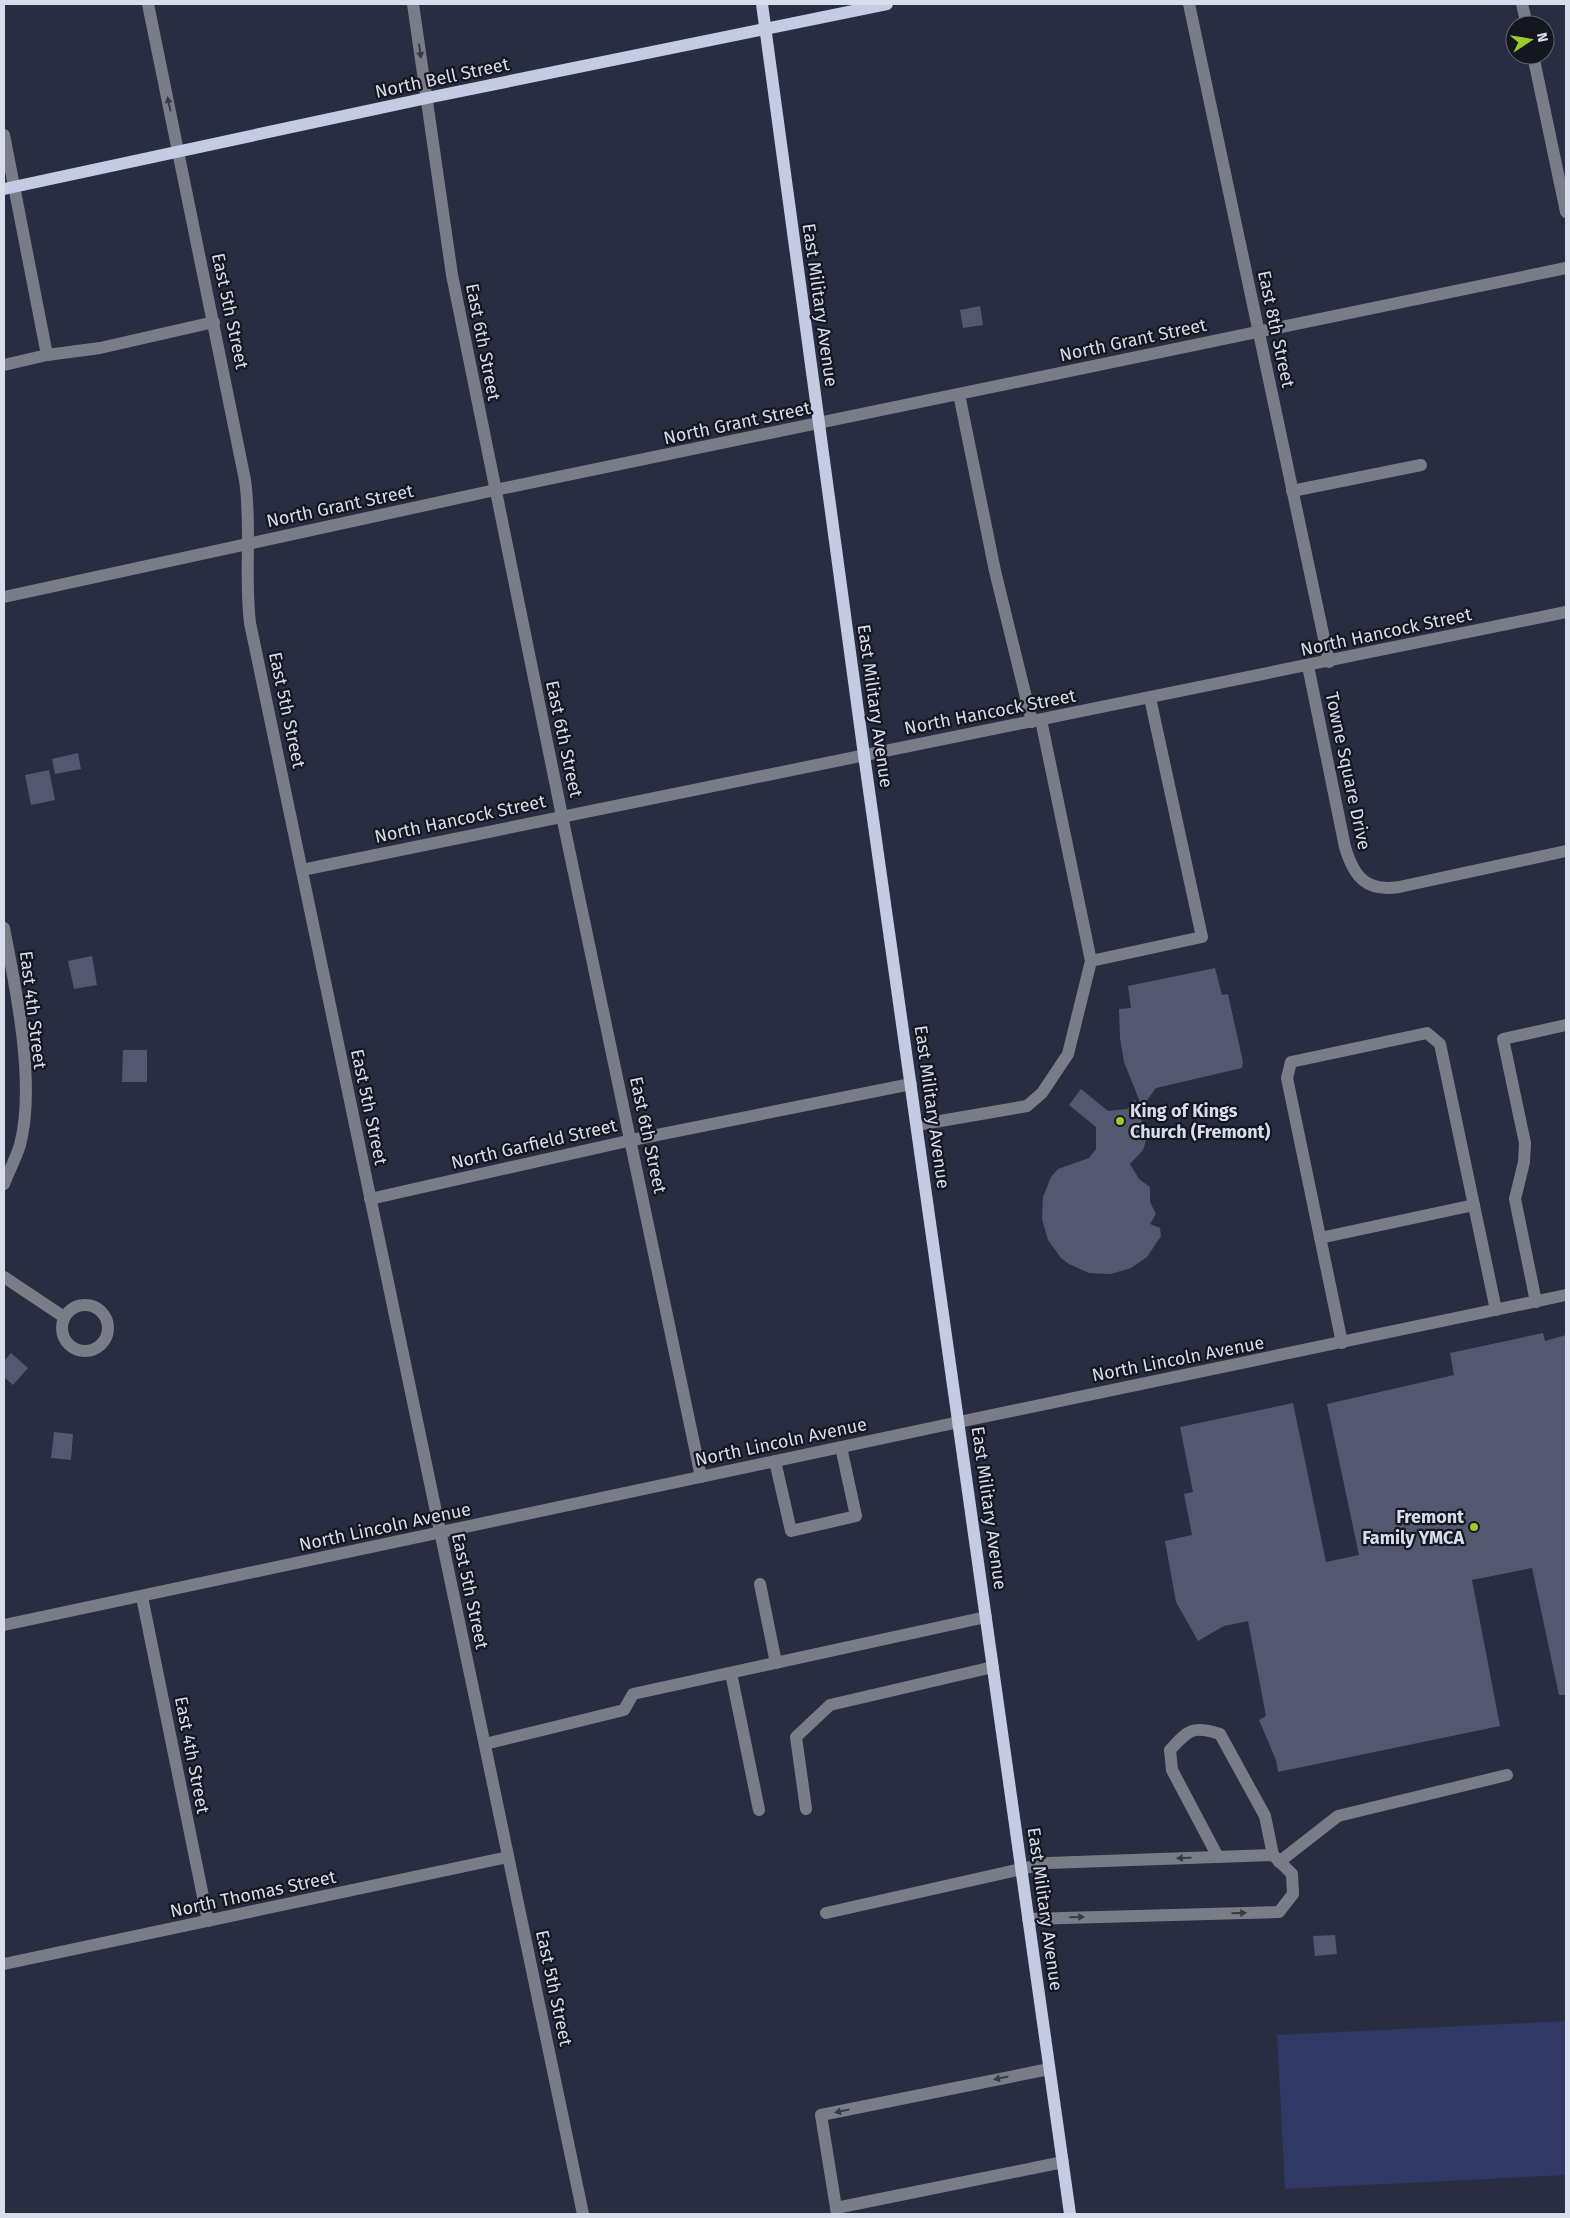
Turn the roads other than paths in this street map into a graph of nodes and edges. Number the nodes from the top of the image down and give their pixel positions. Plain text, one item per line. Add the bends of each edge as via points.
1 (148, 4) edge
2 (413, 4) edge
3 (762, 4) edge
4 (887, 4) edge
5 (1189, 4) edge
6 (766, 29) junction
7 (1535, 65) edge
8 (427, 98) junction
9 (4, 136) edge
10 (179, 152) junction
11 (9, 188) edge
12 (1566, 212) edge
13 (1566, 268) edge
14 (214, 322) junction
15 (1258, 331) junction
16 (47, 355) junction
17 (4, 365) edge
18 (959, 394) junction
19 (819, 424) junction
20 (1421, 465) dead end
21 (495, 490) junction
22 (1292, 491) junction
23 (249, 543) junction
24 (4, 597) edge
25 (1566, 612) edge
26 (1329, 662) junction
27 (1308, 666) junction
28 (1150, 698) junction
29 (1037, 721) junction
30 (864, 755) junction
31 (562, 816) junction
32 (1566, 851) edge
33 (302, 870) junction
34 (4, 928) edge
35 (1091, 962) junction
36 (1566, 1026) edge
37 (911, 1084) junction
38 (917, 1126) junction
39 (632, 1140) junction
40 (4, 1184) edge
41 (370, 1199) junction
42 (1474, 1205) junction
43 (1320, 1238) junction
44 (4, 1277) edge
45 (1566, 1295) edge
46 (1536, 1302) junction
47 (1496, 1310) junction
48 (64, 1317) dead end
49 (1342, 1343) junction
50 (959, 1422) junction
51 (842, 1447) junction
52 (775, 1461) junction
53 (701, 1477) junction
54 (440, 1533) junction
55 (760, 1584) dead end
56 (142, 1597) junction
57 (986, 1617) junction
58 (4, 1626) edge
59 (776, 1663) junction
60 (994, 1667) junction
61 (731, 1673) junction
62 (485, 1744) junction
63 (1507, 1775) dead end
64 (806, 1809) dead end
65 (759, 1810) dead end
66 (508, 1857) junction
67 (1218, 1857) junction
68 (1276, 1859) junction
69 (1022, 1870) junction
70 (826, 1913) dead end
71 (1028, 1919) junction
72 (208, 1921) junction
73 (4, 1964) edge
74 (1049, 2068) junction
75 (1063, 2162) junction
76 (837, 2211) edge
77 (583, 2214) edge
78 (1070, 2214) edge

10 -> 1 street, East 5th Street
2 -> 8 street, East 6th Street
3 - 6 main road, East Military Avenue
4 - 6 main road, North Bell Street
5 - 15 street, East 8th Street
6 - 8 main road, North Bell Street
6 - 19 main road, East Military Avenue
7 - 12 street
8 - 10 main road, North Bell Street
8 - 21 street, East 6th Street via 450,266
9 - 11 street
10 - 11 main road, North Bell Street
10 - 14 street, East 5th Street
11 - 16 street
13 - 15 street, North Grant Street
14 - 16 street via 100,348
14 - 23 street, East 5th Street via 245,480
15 - 18 street, North Grant Street
15 - 22 street, East 8th Street
16 - 17 street
18 - 19 street, North Grant Street
18 - 29 street via 995,571
19 - 21 street, North Grant Street
19 - 30 main road, East Military Avenue
20 - 22 street
21 - 23 street, North Grant Street
21 - 31 street, East 6th Street
22 - 26 street, East 8th Street
23 - 24 street, North Grant Street
23 - 33 street, East 5th Street via 246,574 250,623
25 - 26 street, North Hancock Street
26 - 27 street, North Hancock Street
27 - 28 street, North Hancock Street
27 - 32 street, Towne Square Drive via 1345,847 1355,872 1369,885 1394,888
28 - 29 street, North Hancock Street
28 - 35 street via 1202,937
29 - 30 street, North Hancock Street
29 - 35 street
30 - 31 street, North Hancock Street
30 - 37 main road, East Military Avenue
31 - 33 street, North Hancock Street
31 - 39 street, East 6th Street
33 - 41 street, East 5th Street
34 - 40 street, East 4th Street via 22,1042 26,1092 20,1144
35 - 38 street via 1068,1054 1042,1092 1027,1106
36 - 46 street via 1503,1038 1525,1143 1516,1199
37 - 38 main road, East Military Avenue
37 - 39 street, North Garfield Street
38 - 50 main road, East Military Avenue
39 - 41 street, North Garfield Street
39 - 53 street, East 6th Street
41 - 54 street, East 5th Street
42 - 43 street
42 - 43 street via 1440,1044 1427,1033 1291,1062 1287,1078
42 - 47 street
43 - 49 street
44 - 48 street
45 - 46 street, North Lincoln Avenue
46 - 47 street, North Lincoln Avenue
47 - 49 street, North Lincoln Avenue
49 - 50 street, North Lincoln Avenue
50 - 51 street, North Lincoln Avenue
50 - 57 main road, East Military Avenue
51 - 52 street, North Lincoln Avenue
51 - 52 street via 856,1516 790,1531
52 - 53 street, North Lincoln Avenue
53 - 54 street, North Lincoln Avenue
54 - 56 street, North Lincoln Avenue
54 - 62 street, East 5th Street
55 - 59 street
56 - 58 street, North Lincoln Avenue
56 - 72 street, East 4th Street
57 - 59 street
57 - 60 main road, East Military Avenue
59 - 61 street
60 - 64 street via 830,1705 796,1738
60 - 69 main road, East Military Avenue
61 - 62 street via 633,1694 624,1710
61 - 65 street
62 - 66 street, East 5th Street
63 - 68 street via 1338,1816
66 - 72 street, North Thomas Street
66 - 77 street, East 5th Street
67 - 68 street
67 - 68 street via 1172,1770 1170,1750 1186,1732 1202,1728 1220,1734 1265,1816
67 -> 69 street via 1048,1863
71 -> 68 street via 1279,1912 1293,1894 1292,1874
69 - 70 street
69 - 71 main road, East Military Avenue
71 - 74 main road, East Military Avenue
72 - 73 street, North Thomas Street
74 - 75 main road, East Military Avenue
74 -> 76 street via 821,2115
75 - 76 street
75 - 78 main road, East Military Avenue

